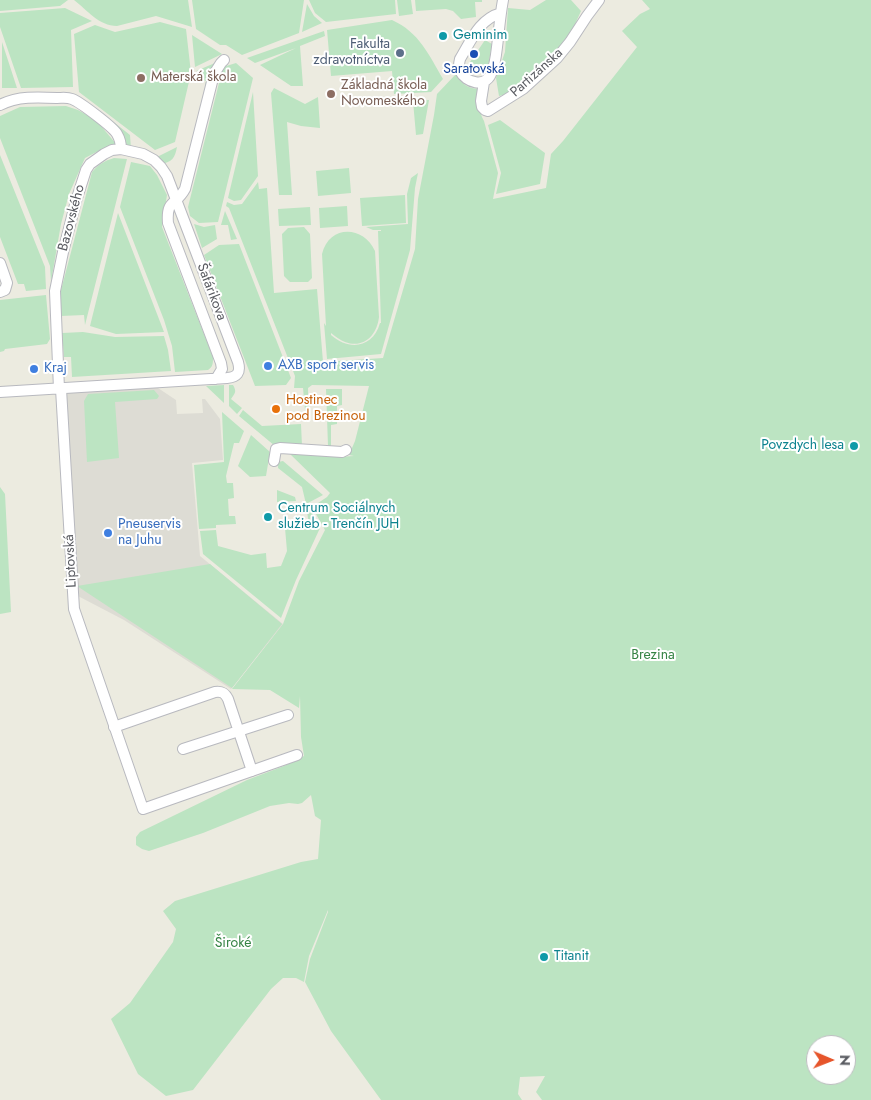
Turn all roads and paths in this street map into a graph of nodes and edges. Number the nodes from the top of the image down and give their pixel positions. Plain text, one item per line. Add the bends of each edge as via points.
1 (503, 0) edge
2 (599, 0) edge
3 (501, 12) junction
4 (224, 60) dead end
5 (484, 82) junction
6 (0, 106) edge
7 (121, 149) junction
8 (176, 200) junction
9 (0, 263) edge
10 (0, 292) edge
11 (222, 378) junction
12 (60, 389) junction
13 (0, 392) edge
14 (346, 450) dead end
15 (274, 461) dead end
16 (288, 715) dead end
17 (114, 727) junction
18 (239, 731) junction
19 (183, 749) dead end
20 (297, 755) dead end
21 (252, 771) junction

1 - 3 street
2 - 5 street, Partizánska via 557,58 523,89 488,111 482,107 481,101
3 - 5 street via 495,62 492,73
3 - 5 street via 482,24 460,59 460,71 466,78
4 - 8 street, Šafárikova via 214,74 185,189
6 - 7 street via 23,98 69,98 117,133
7 - 8 street via 154,160 167,176
7 - 12 street, Bazovského via 104,154 86,170 63,252 55,291
8 - 11 street, Šafárikova via 167,212 168,223 222,363
8 - 11 street, Šafárikova via 238,362 237,375
9 - 10 street via 8,283
11 - 12 street
12 - 13 street
12 - 17 street, Liptovská via 74,609
14 - 15 street via 280,448 276,449
16 - 18 street
17 - 18 street via 220,692 228,699
17 - 21 street, Liptovská via 143,809
18 - 19 street
18 - 21 street
20 - 21 street, Liptovská

